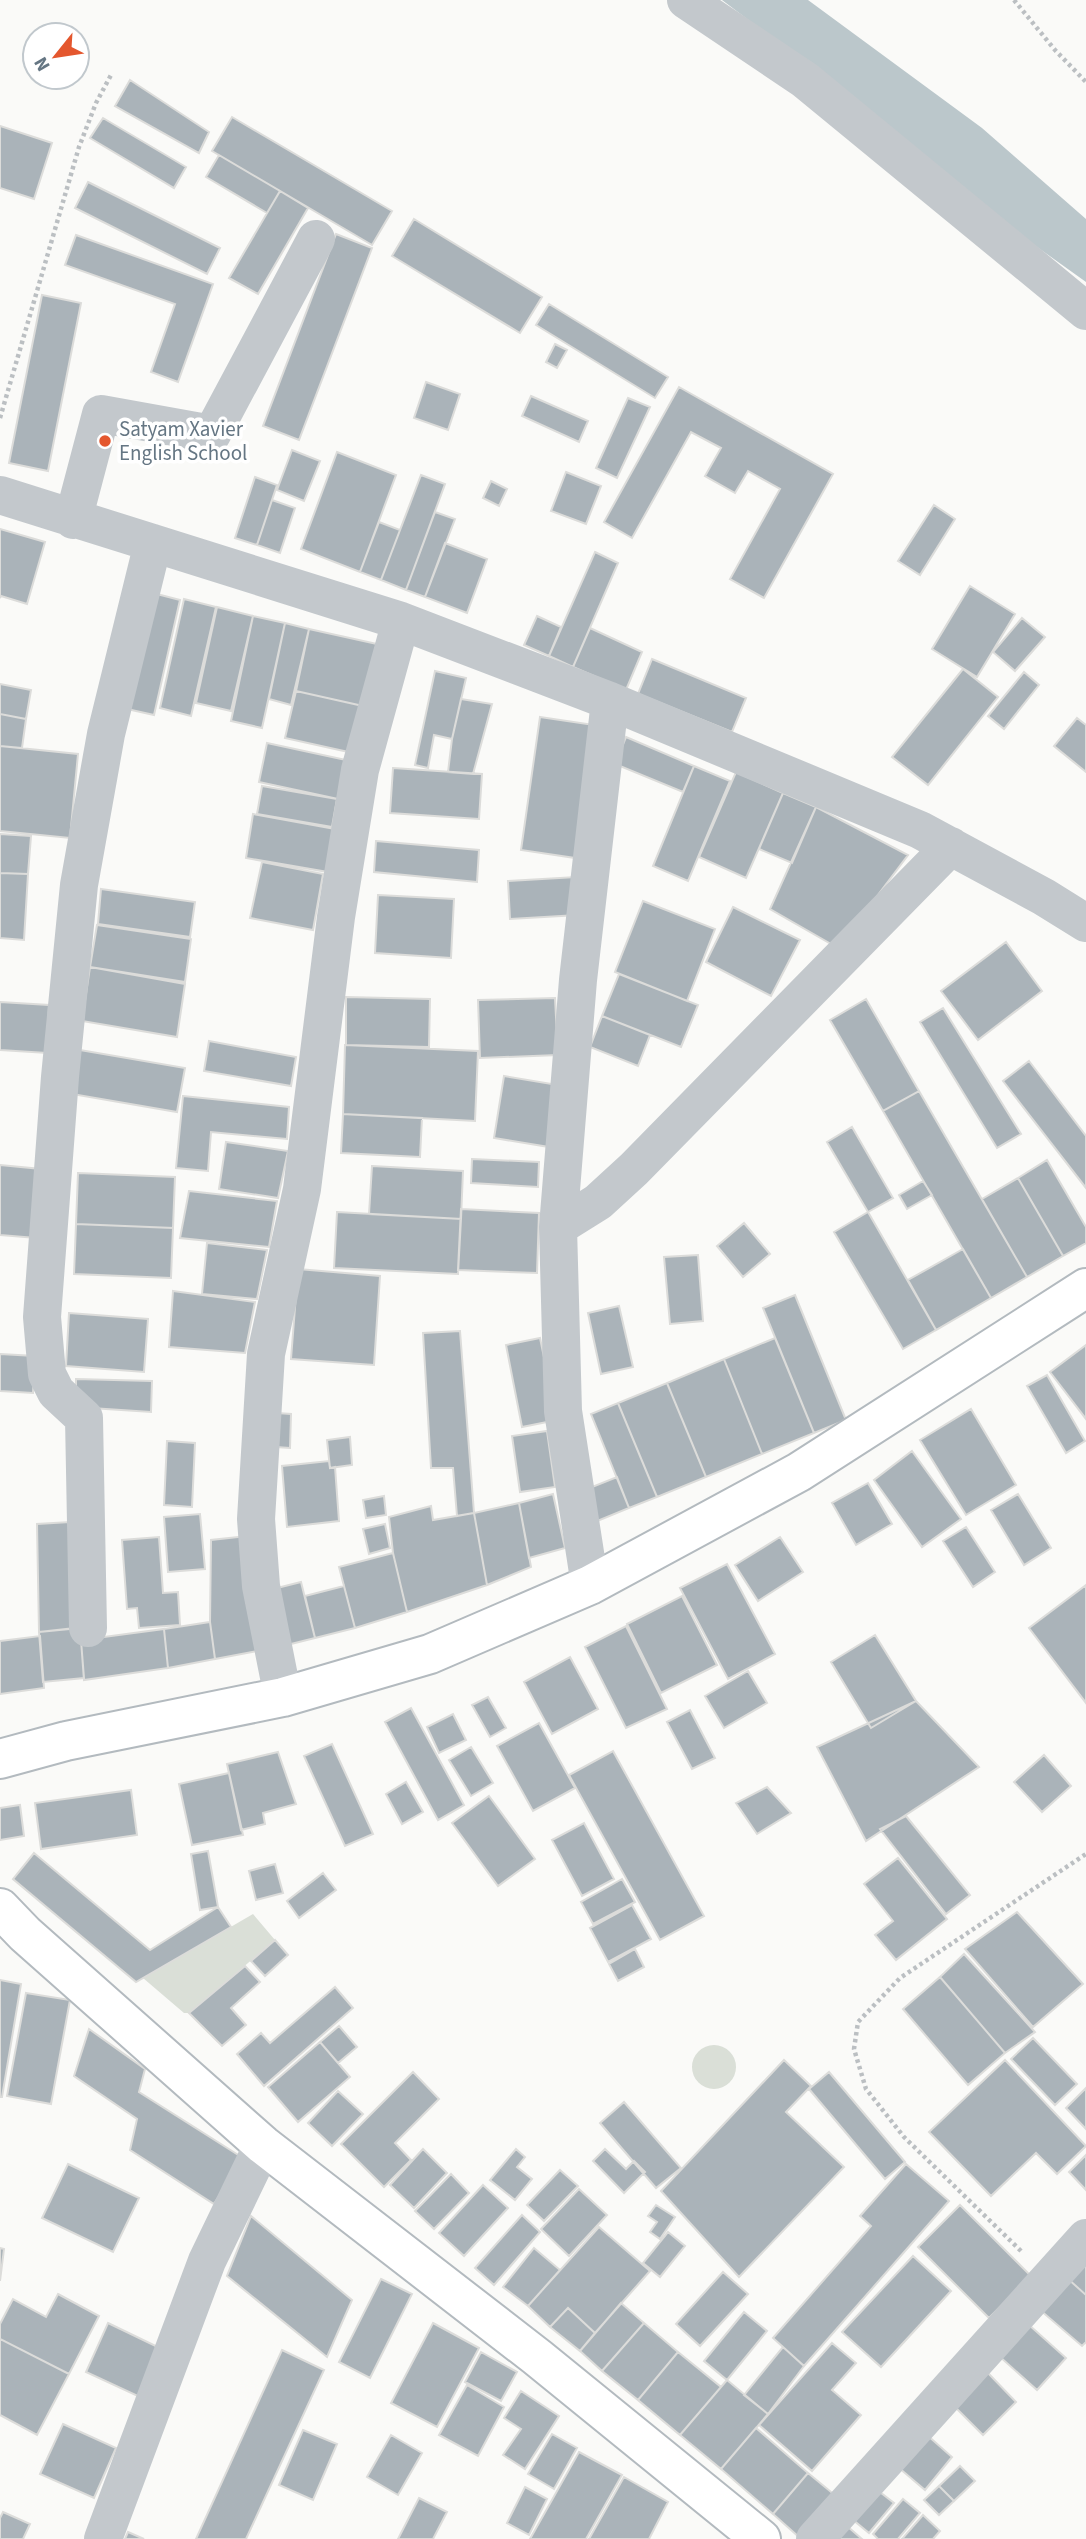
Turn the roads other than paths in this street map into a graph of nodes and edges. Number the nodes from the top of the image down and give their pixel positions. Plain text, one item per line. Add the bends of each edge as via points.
1 (686, 0) edge
2 (316, 239) dead end
3 (1086, 311) edge
4 (0, 495) edge
5 (73, 520) junction
6 (153, 544) junction
7 (401, 621) junction
8 (610, 701) junction
9 (951, 846) junction
10 (1086, 923) edge
11 (558, 1227) junction
12 (1086, 1289) edge
13 (590, 1585) junction
14 (88, 1628) dead end
15 (283, 1697) junction
16 (0, 1759) edge
17 (0, 1908) edge
18 (263, 2145) junction
19 (1086, 2238) edge
20 (103, 2539) edge
21 (761, 2539) edge
22 (815, 2539) edge

1 - 3 street via 805,80
2 - 5 street via 212,434 101,414
4 - 5 street
5 - 6 street
6 - 7 street
6 - 14 street via 106,734 79,885 42,1317 47,1374 56,1392 84,1419
7 - 8 street
7 - 15 street via 360,770 336,917 302,1189 266,1354 256,1519 261,1586
8 - 9 street
8 - 11 street via 578,980
9 - 10 street
9 - 11 street via 634,1169 598,1202
11 - 13 street via 563,1411
12 - 13 street via 799,1472
13 - 15 street via 430,1654
15 - 16 street
17 - 18 street
18 - 20 street via 207,2261
18 - 21 street via 537,2357
19 - 22 street

